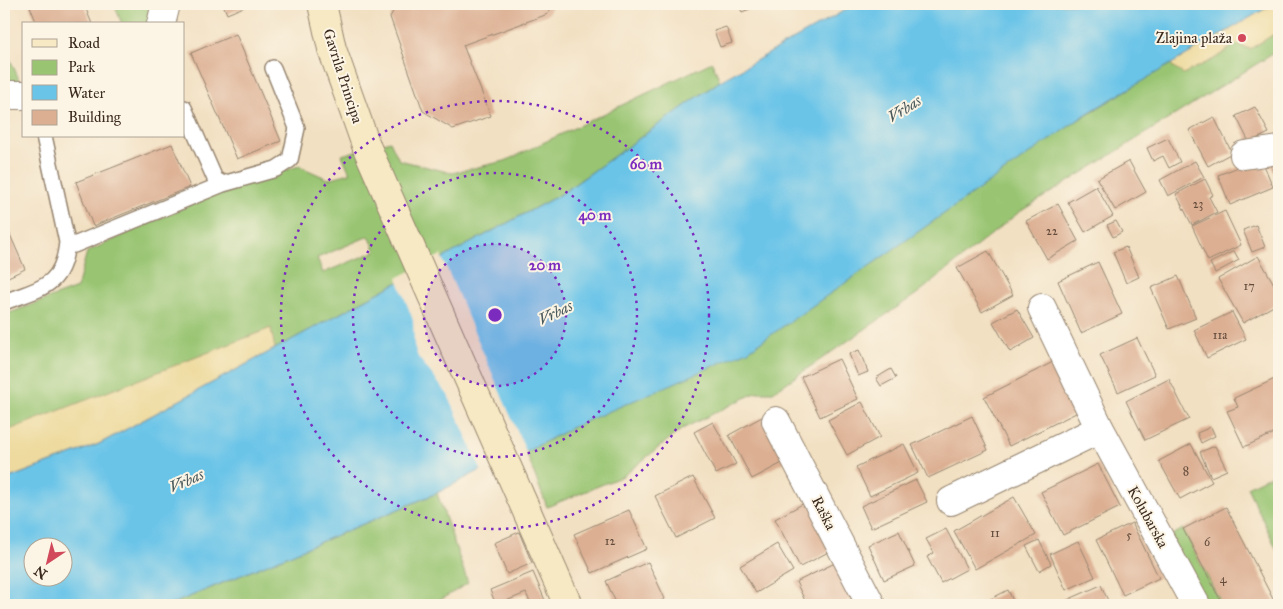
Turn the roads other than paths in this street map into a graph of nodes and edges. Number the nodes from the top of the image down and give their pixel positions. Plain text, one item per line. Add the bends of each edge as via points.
1 (166, 4) edge
2 (322, 4) edge
3 (162, 22) edge
4 (273, 68) dead end
5 (22, 94) edge
6 (4, 95) edge
7 (185, 110) edge
8 (44, 138) edge
9 (1279, 150) edge
10 (1244, 155) dead end
11 (223, 184) junction
12 (67, 242) junction
13 (4, 302) edge
14 (1042, 308) dead end
15 (776, 421) dead end
16 (1100, 429) junction
17 (951, 501) dead end
18 (568, 605) edge
19 (871, 605) edge
20 (1196, 605) edge

1 - 3 street
2 - 18 main road, Gavrila Principa via 332,49 368,148
4 - 11 lane via 297,128 290,160 276,169
5 - 6 street
7 - 11 lane via 215,179
8 - 12 lane
9 - 10 street
11 - 12 lane via 74,245
12 - 13 lane via 65,260 48,286
14 - 16 street, Kolubarska
15 - 19 street, Raška
16 - 17 street
16 - 20 street, Kolubarska

